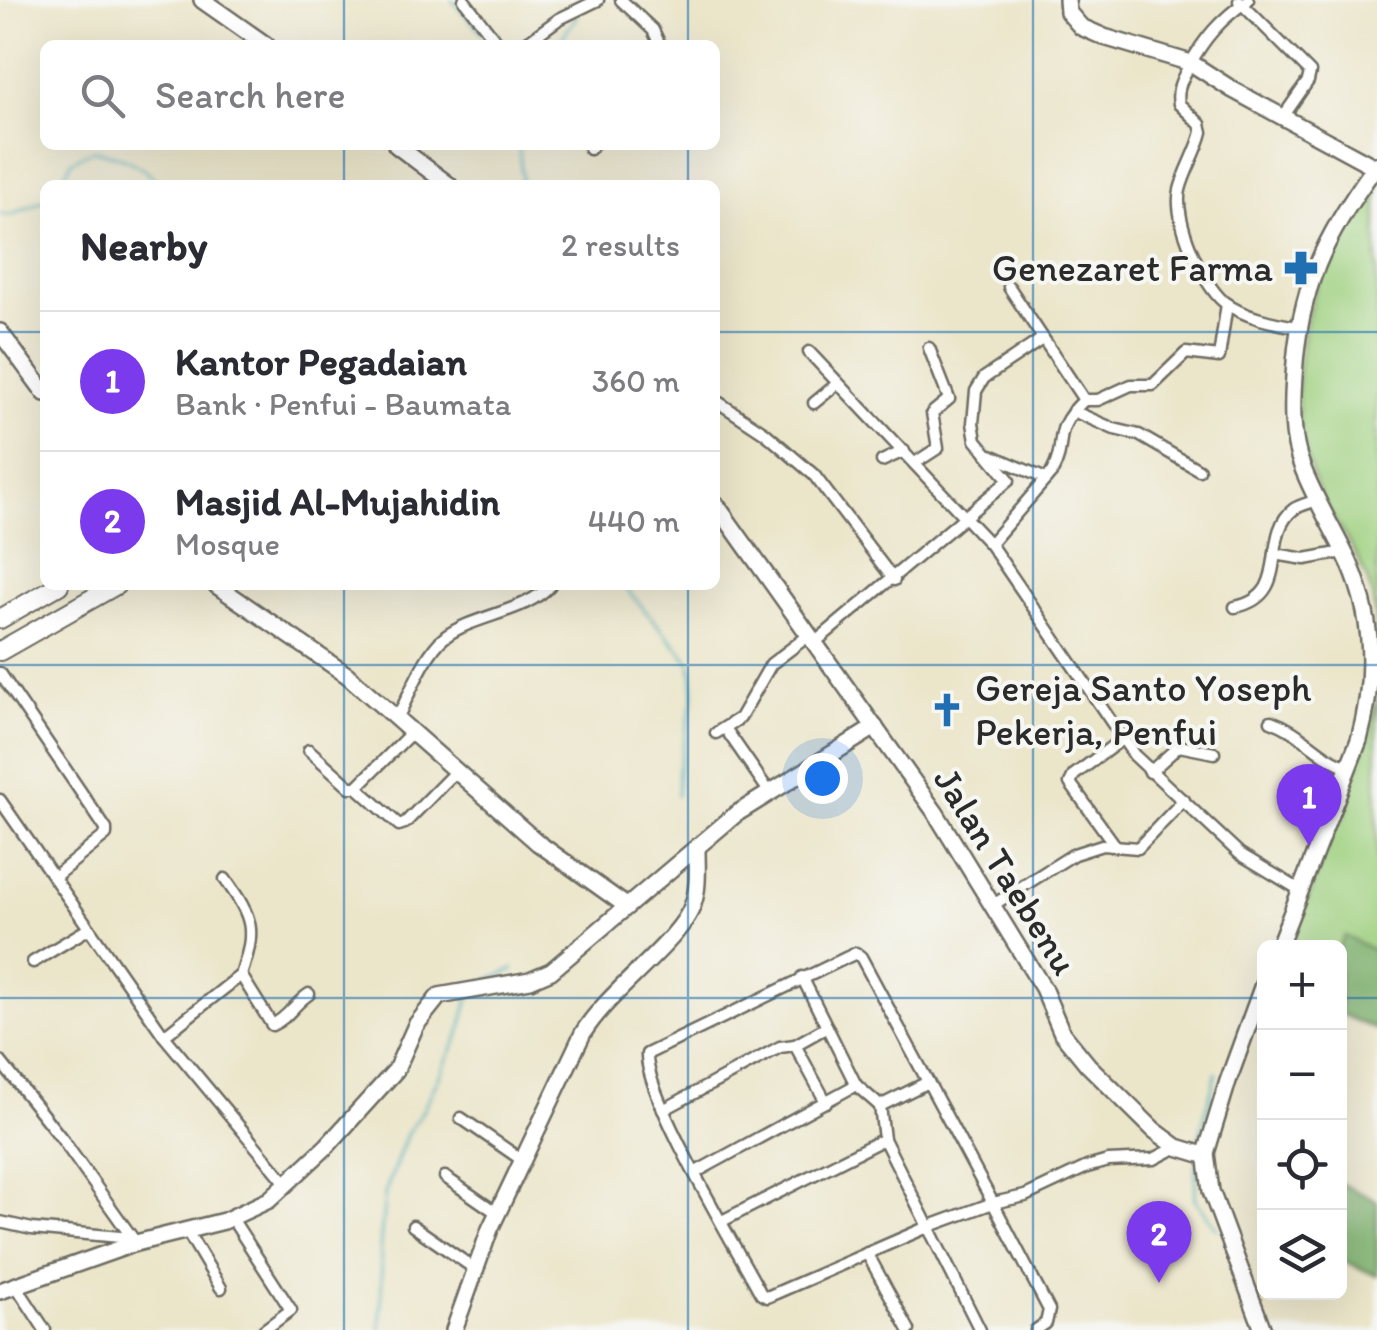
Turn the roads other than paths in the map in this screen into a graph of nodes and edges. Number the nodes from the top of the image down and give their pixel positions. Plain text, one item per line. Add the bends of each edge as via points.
1 (202, 0) edge
2 (464, 0) edge
3 (621, 0) edge
4 (1068, 0) edge
5 (1243, 1) edge
6 (594, 2) edge
7 (259, 40) edge
8 (495, 40) edge
9 (531, 40) edge
10 (657, 40) edge
11 (1191, 63) junction
12 (1283, 117) junction
13 (402, 150) edge
14 (1376, 166) edge
15 (442, 180) edge
16 (1009, 287) dead end
17 (1226, 304) junction
18 (1297, 328) junction
19 (0, 332) edge
20 (1042, 339) junction
21 (929, 348) dead end
22 (809, 352) dead end
23 (836, 384) junction
24 (40, 386) edge
25 (1084, 400) junction
26 (720, 403) edge
27 (814, 403) dead end
28 (1073, 411) junction
29 (904, 452) junction
30 (986, 452) junction
31 (882, 461) dead end
32 (915, 462) junction
33 (1199, 470) dead end
34 (1046, 480) junction
35 (1317, 500) junction
36 (720, 509) edge
37 (968, 518) junction
38 (990, 544) junction
39 (1344, 552) junction
40 (1276, 554) junction
41 (894, 580) junction
42 (50, 590) edge
43 (107, 590) edge
44 (222, 590) edge
45 (544, 590) edge
46 (1236, 607) dead end
47 (0, 619) edge
48 (811, 640) junction
49 (0, 651) edge
50 (0, 673) edge
51 (398, 719) junction
52 (1271, 721) dead end
53 (875, 728) junction
54 (411, 733) junction
55 (1122, 738) junction
56 (309, 750) dead end
57 (1214, 754) dead end
58 (1348, 767) junction
59 (456, 772) junction
60 (1150, 772) junction
61 (358, 786) junction
62 (770, 794) junction
63 (0, 800) edge
64 (1184, 800) junction
65 (1114, 844) junction
66 (696, 850) junction
67 (54, 877) junction
68 (225, 880) dead end
69 (1300, 890) junction
70 (625, 905) junction
71 (993, 905) junction
72 (88, 928) junction
73 (1281, 940) edge
74 (33, 962) dead end
75 (240, 976) junction
76 (802, 977) junction
77 (309, 994) dead end
78 (1257, 1001) edge
79 (827, 1028) junction
80 (164, 1036) junction
81 (795, 1045) junction
82 (0, 1062) edge
83 (928, 1082) junction
84 (856, 1085) junction
85 (826, 1102) junction
86 (880, 1106) junction
87 (664, 1110) junction
88 (461, 1118) dead end
89 (884, 1139) junction
90 (1177, 1147) junction
91 (1200, 1153) junction
92 (522, 1160) junction
93 (696, 1172) junction
94 (445, 1177) dead end
95 (286, 1183) junction
96 (993, 1203) junction
97 (497, 1214) junction
98 (231, 1217) junction
99 (722, 1221) junction
100 (0, 1222) edge
101 (413, 1226) dead end
102 (930, 1226) junction
103 (187, 1230) junction
104 (133, 1241) junction
105 (867, 1253) junction
106 (475, 1269) junction
107 (8, 1288) edge
108 (221, 1288) dead end
109 (45, 1330) edge
110 (264, 1330) edge
111 (454, 1330) edge
112 (908, 1330) edge
113 (980, 1330) edge
114 (1036, 1330) edge
115 (1263, 1330) edge

1 - 7 street
2 - 8 street
3 - 10 street
4 - 11 street via 1068,12 1081,27
5 - 11 street via 1214,25
5 - 12 street via 1310,72
6 - 9 street
11 - 12 street
11 - 17 street via 1177,100 1202,132 1180,210 1202,270
12 - 14 street
13 - 15 street
14 - 18 street via 1325,246
16 - 20 street
17 - 18 street
17 - 25 street via 1219,357 1186,353 1150,386
18 - 35 street via 1295,434
19 - 24 street
20 - 25 street
20 - 30 street via 980,384 973,431
21 - 32 street via 949,399 932,413 938,448
22 - 23 street
23 - 27 street
23 - 29 street
25 - 28 street
26 - 41 street via 814,475
28 - 33 street via 1139,435
28 - 34 street
29 - 31 street
29 - 32 street
30 - 34 street
30 - 37 street via 1009,480
32 - 37 street
34 - 38 street
35 - 39 street
35 - 40 street via 1294,510
36 - 48 street, Jalan Taebenu
37 - 38 street
37 - 41 street
38 - 55 street
39 - 40 street via 1305,560
39 - 58 street via 1360,589 1372,672 1368,709
40 - 46 street via 1264,592
41 - 48 street
42 - 47 highway
43 - 49 highway
44 - 51 street via 319,654
45 - 51 street via 445,636
48 - 53 street, Jalan Taebenu
48 - 62 street via 771,664 746,711 720,730
50 - 67 street via 106,829
51 - 54 street
52 - 58 street
53 - 62 street
53 - 71 street, Jalan Taebenu
54 - 59 street
54 - 61 street
55 - 60 street
55 - 65 street via 1070,783
56 - 61 street via 350,787
57 - 60 street via 1179,746
58 - 69 street
59 - 61 street via 399,825
59 - 70 street
60 - 64 street
62 - 66 street
63 - 67 street
64 - 65 street via 1138,848
64 - 69 street via 1240,854
65 - 71 street via 1060,861
66 - 70 street
66 - 92 street via 693,904 684,922 592,1018
67 - 72 street
68 - 75 street via 252,930
69 - 73 street
70 - 95 street via 541,977 436,999 396,1070
71 - 90 street, Jalan Taebenu via 1062,1034 1128,1106
72 - 74 street
72 - 80 street
75 - 77 street via 272,1025
75 - 80 street
76 - 79 street
76 - 83 street via 850,955 861,957
76 - 87 street via 650,1051 646,1059
78 - 91 street
79 - 81 street
79 - 84 street
80 - 95 street
81 - 85 street
81 - 87 street
82 - 104 street
83 - 86 street
83 - 96 street
84 - 85 street
84 - 86 street
85 - 93 street
86 - 89 street
87 - 93 street
88 - 92 street
89 - 99 street
89 - 102 street
90 - 91 street, Jalan Taebenu
90 - 96 street via 1154,1159 1087,1167
91 - 115 street
92 - 97 street
93 - 99 street
94 - 97 street
95 - 98 street via 269,1200
96 - 102 street
96 - 114 street via 1050,1310
97 - 106 street
98 - 103 street
98 - 110 street via 291,1310
99 - 105 street via 767,1296
100 - 104 street
101 - 106 street
102 - 105 street
102 - 113 street
103 - 104 street
103 - 108 street
104 - 107 street
105 - 112 street
106 - 111 street
107 - 109 street

